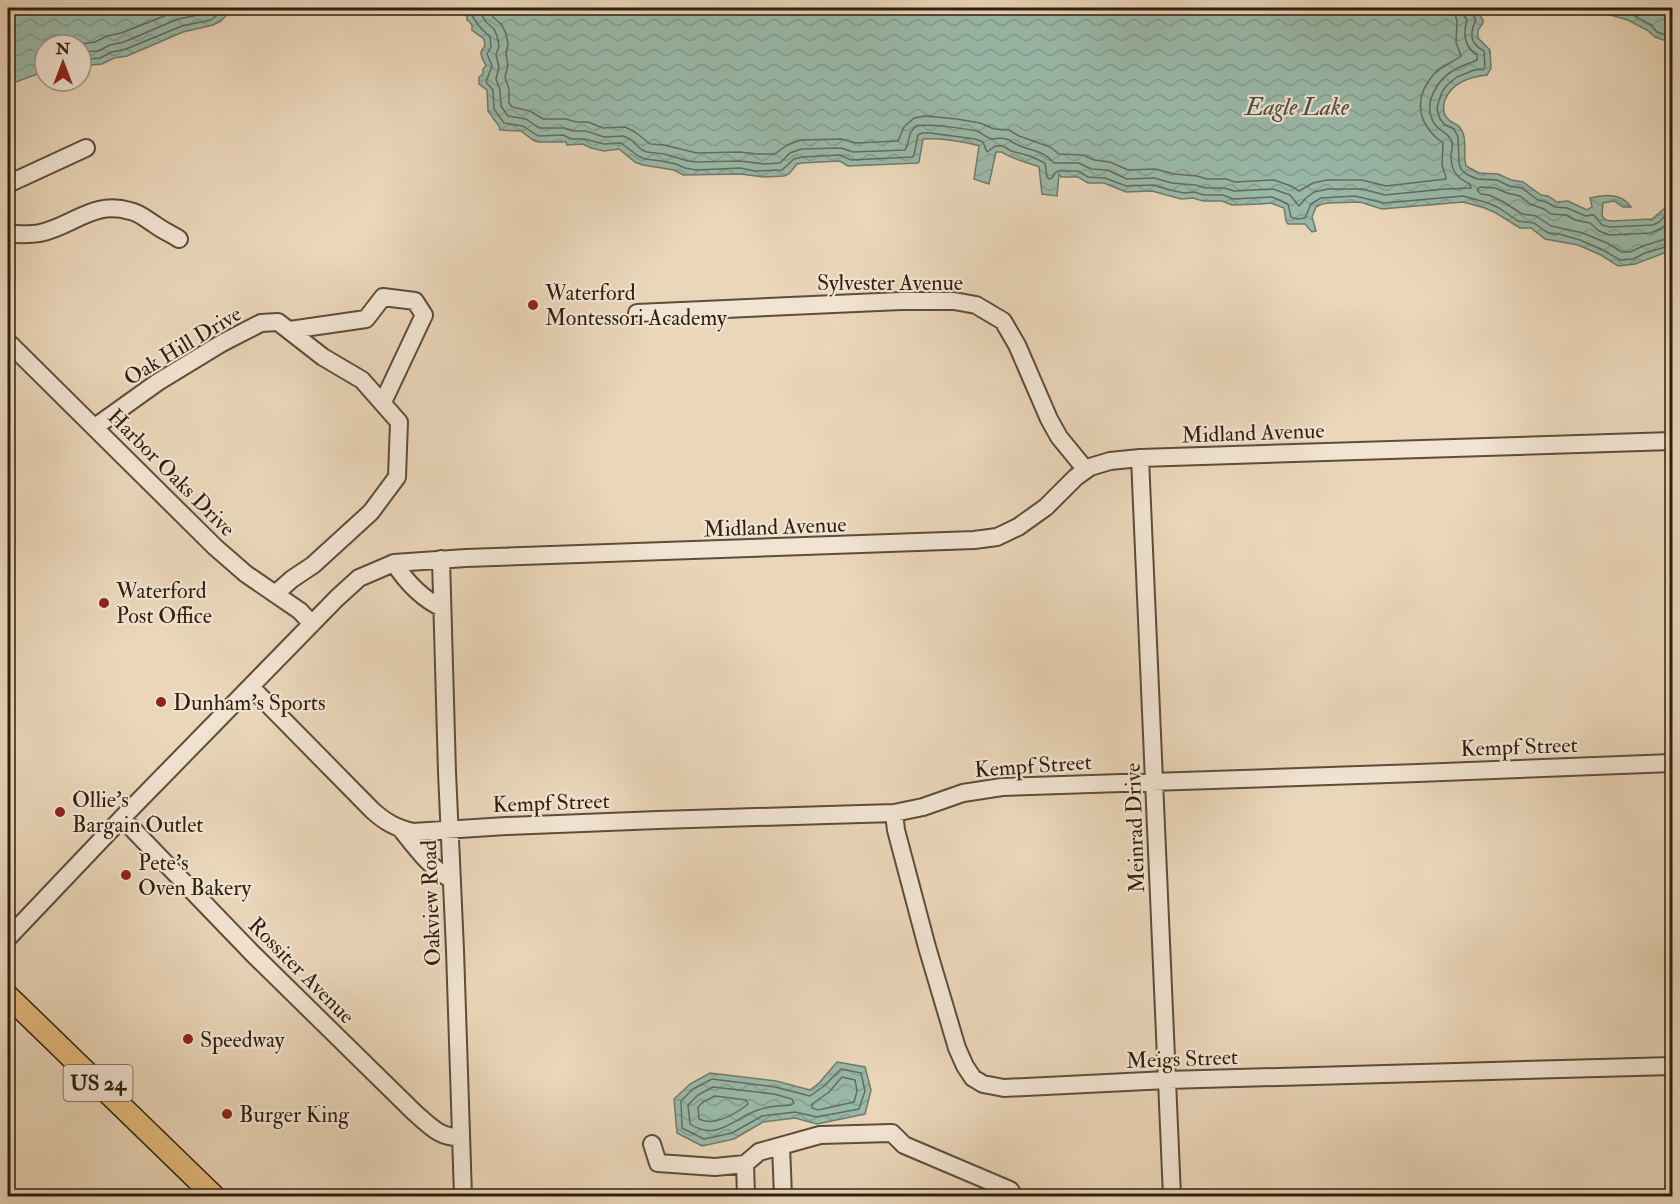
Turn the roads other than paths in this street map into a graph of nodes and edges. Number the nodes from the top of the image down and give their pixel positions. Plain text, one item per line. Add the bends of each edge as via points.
1 (86, 148) dead end
2 (8, 184) edge
3 (8, 234) edge
4 (179, 238) dead end
5 (637, 313) dead end
6 (290, 330) junction
7 (8, 342) edge
8 (383, 402) junction
9 (95, 428) junction
10 (1672, 441) edge
11 (1140, 458) junction
12 (1086, 470) junction
13 (441, 559) junction
14 (394, 563) junction
15 (275, 594) junction
16 (442, 608) junction
17 (312, 624) junction
18 (251, 687) junction
19 (1672, 763) edge
20 (1154, 782) junction
21 (894, 813) junction
22 (122, 818) junction
23 (400, 828) junction
24 (450, 829) junction
25 (452, 880) junction
26 (8, 938) edge
27 (8, 996) edge
28 (1672, 1066) edge
29 (1167, 1080) junction
30 (460, 1137) junction
31 (154, 1139) junction
32 (652, 1144) dead end
33 (781, 1146) junction
34 (745, 1164) junction
35 (196, 1197) edge
36 (214, 1197) edge
37 (463, 1197) edge
38 (746, 1197) edge
39 (783, 1197) edge
40 (1014, 1197) edge
41 (1172, 1197) edge

1 - 2 street
3 - 4 street via 41,233 85,213 115,209 144,216
5 - 12 street, Sylvester Avenue via 901,301 976,305 1003,321 1059,437
6 - 8 street, Oak Hill Drive via 323,357 362,380
6 - 8 street via 366,320 383,297 415,301 424,315
6 - 9 street, Oak Hill Drive via 278,322 261,324 222,343 158,382
7 - 9 street, Harbor Oaks Drive
8 - 15 street, Oak Hill Drive via 399,422 397,477 371,512
9 - 15 street, Harbor Oaks Drive via 215,547
10 - 11 street, Midland Avenue
11 - 12 street, Midland Avenue via 1110,461
11 - 20 street, Meinrad Drive
12 - 13 street, Midland Avenue via 1046,507 997,537
13 - 14 street, Midland Avenue
13 - 16 street, Oakview Road
14 - 16 street via 416,591
14 - 17 street, Midland Avenue via 359,578
15 - 17 street, Harbor Oaks Drive
16 - 24 street, Oakview Road
17 - 18 street, Midland Avenue
18 - 22 street, Midland Avenue
18 - 23 street, Kempf Street via 372,810 385,822
19 - 20 street, Kempf Street
20 - 21 street, Kempf Street via 1002,786
20 - 29 street, Meinrad Drive
21 - 24 street, Kempf Street
21 - 29 street, Meigs Street via 927,947 954,1037 973,1078 1004,1088
22 - 26 street, Midland Avenue
22 - 30 street, Rossiter Avenue via 252,954 435,1131 450,1138
23 - 24 street, Kempf Street via 413,832
23 - 25 street, Kempf Street via 427,862
24 - 25 street, Oakview Road
25 - 30 street, Oakview Road
27 - 31 main road, US 24
28 - 29 street, Meigs Street
29 - 41 street, Meinrad Drive
30 - 37 street, Oakview Road
31 - 35 main road via 163,1163
31 - 36 main road, US 24
32 - 34 street via 658,1163 715,1167
33 - 34 street via 759,1152
33 - 39 street
33 - 40 street via 820,1135 892,1133 904,1145 1010,1190
34 - 38 street

